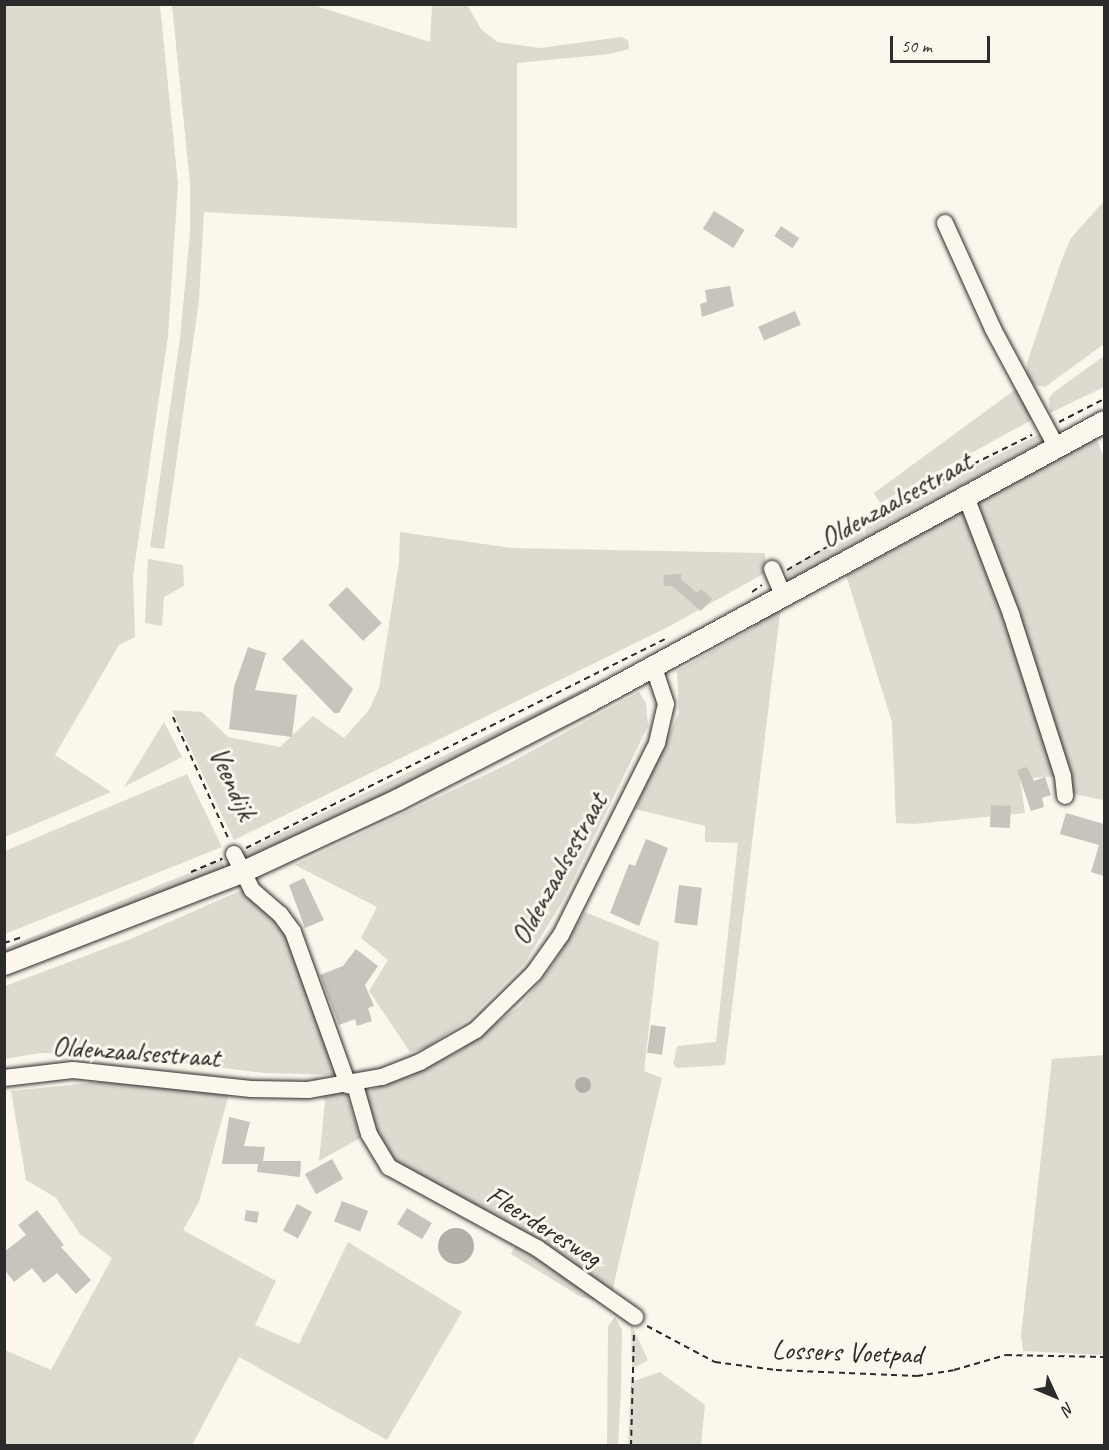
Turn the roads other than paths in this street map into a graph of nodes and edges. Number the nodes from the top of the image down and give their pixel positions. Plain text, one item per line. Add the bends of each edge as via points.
1 (945, 224) dead end
2 (1104, 421) edge
3 (1052, 437) junction
4 (965, 494) junction
5 (652, 666) junction
6 (1065, 796) dead end
7 (237, 863) junction
8 (4, 964) edge
9 (4, 1078) edge
10 (351, 1085) junction
11 (635, 1317) road end

1 - 3 street via 993,329
2 - 3 main road, Oldenzaalsestraat
3 - 4 main road, Oldenzaalsestraat
4 - 5 main road, Oldenzaalsestraat via 776,581
4 - 6 street via 1011,614 1063,776
5 - 7 main road, Oldenzaalsestraat via 398,799
5 - 10 street, Oldenzaalsestraat via 666,704 660,736 561,935 534,973 476,1030 420,1062
7 - 8 main road, Oldenzaalsestraat
7 - 10 street, Fleerderesweg via 252,890 293,932
9 - 10 street, Oldenzaalsestraat via 73,1070 251,1089 308,1090
10 - 11 street, Fleerderesweg via 366,1126 389,1167 537,1248

